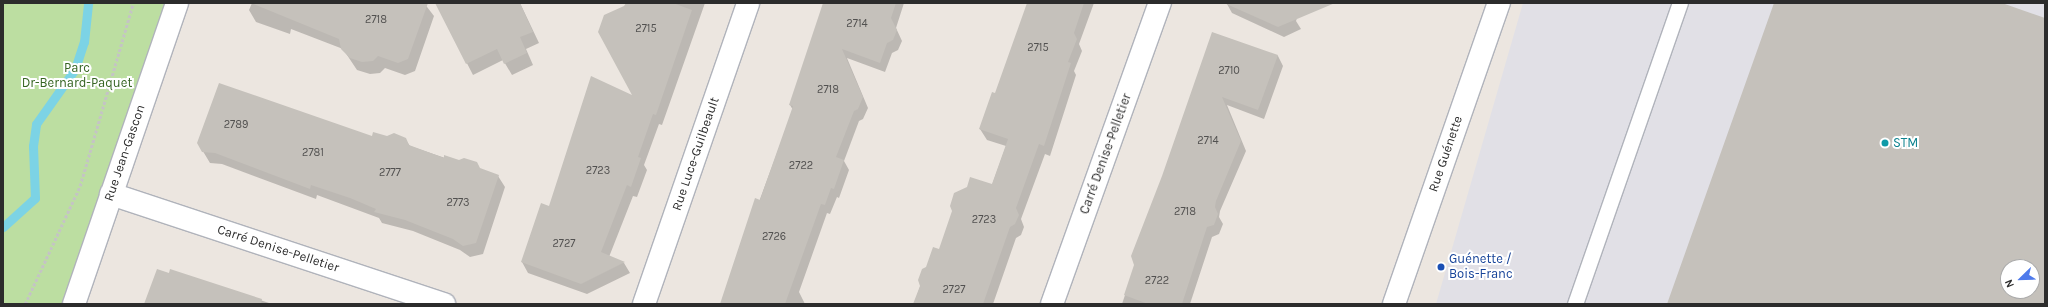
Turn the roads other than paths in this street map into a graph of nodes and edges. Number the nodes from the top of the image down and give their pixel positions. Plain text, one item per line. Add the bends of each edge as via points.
1 (177, 3) edge
2 (748, 3) edge
3 (1160, 3) edge
4 (1499, 3) edge
5 (1680, 3) edge
6 (111, 194) junction
7 (74, 304) edge
8 (444, 304) edge
9 (644, 304) edge
10 (1052, 304) edge
11 (1394, 304) edge
12 (1575, 304) edge

1 - 6 street, Rue Jean-Gascon
2 - 9 street, Rue Luce-Guilbeault
3 - 10 street, Carré Denise-Pelletier
4 - 11 street, Rue Guénette
5 - 12 lane
6 - 7 street, Rue Jean-Gascon
6 - 8 street, Carré Denise-Pelletier

